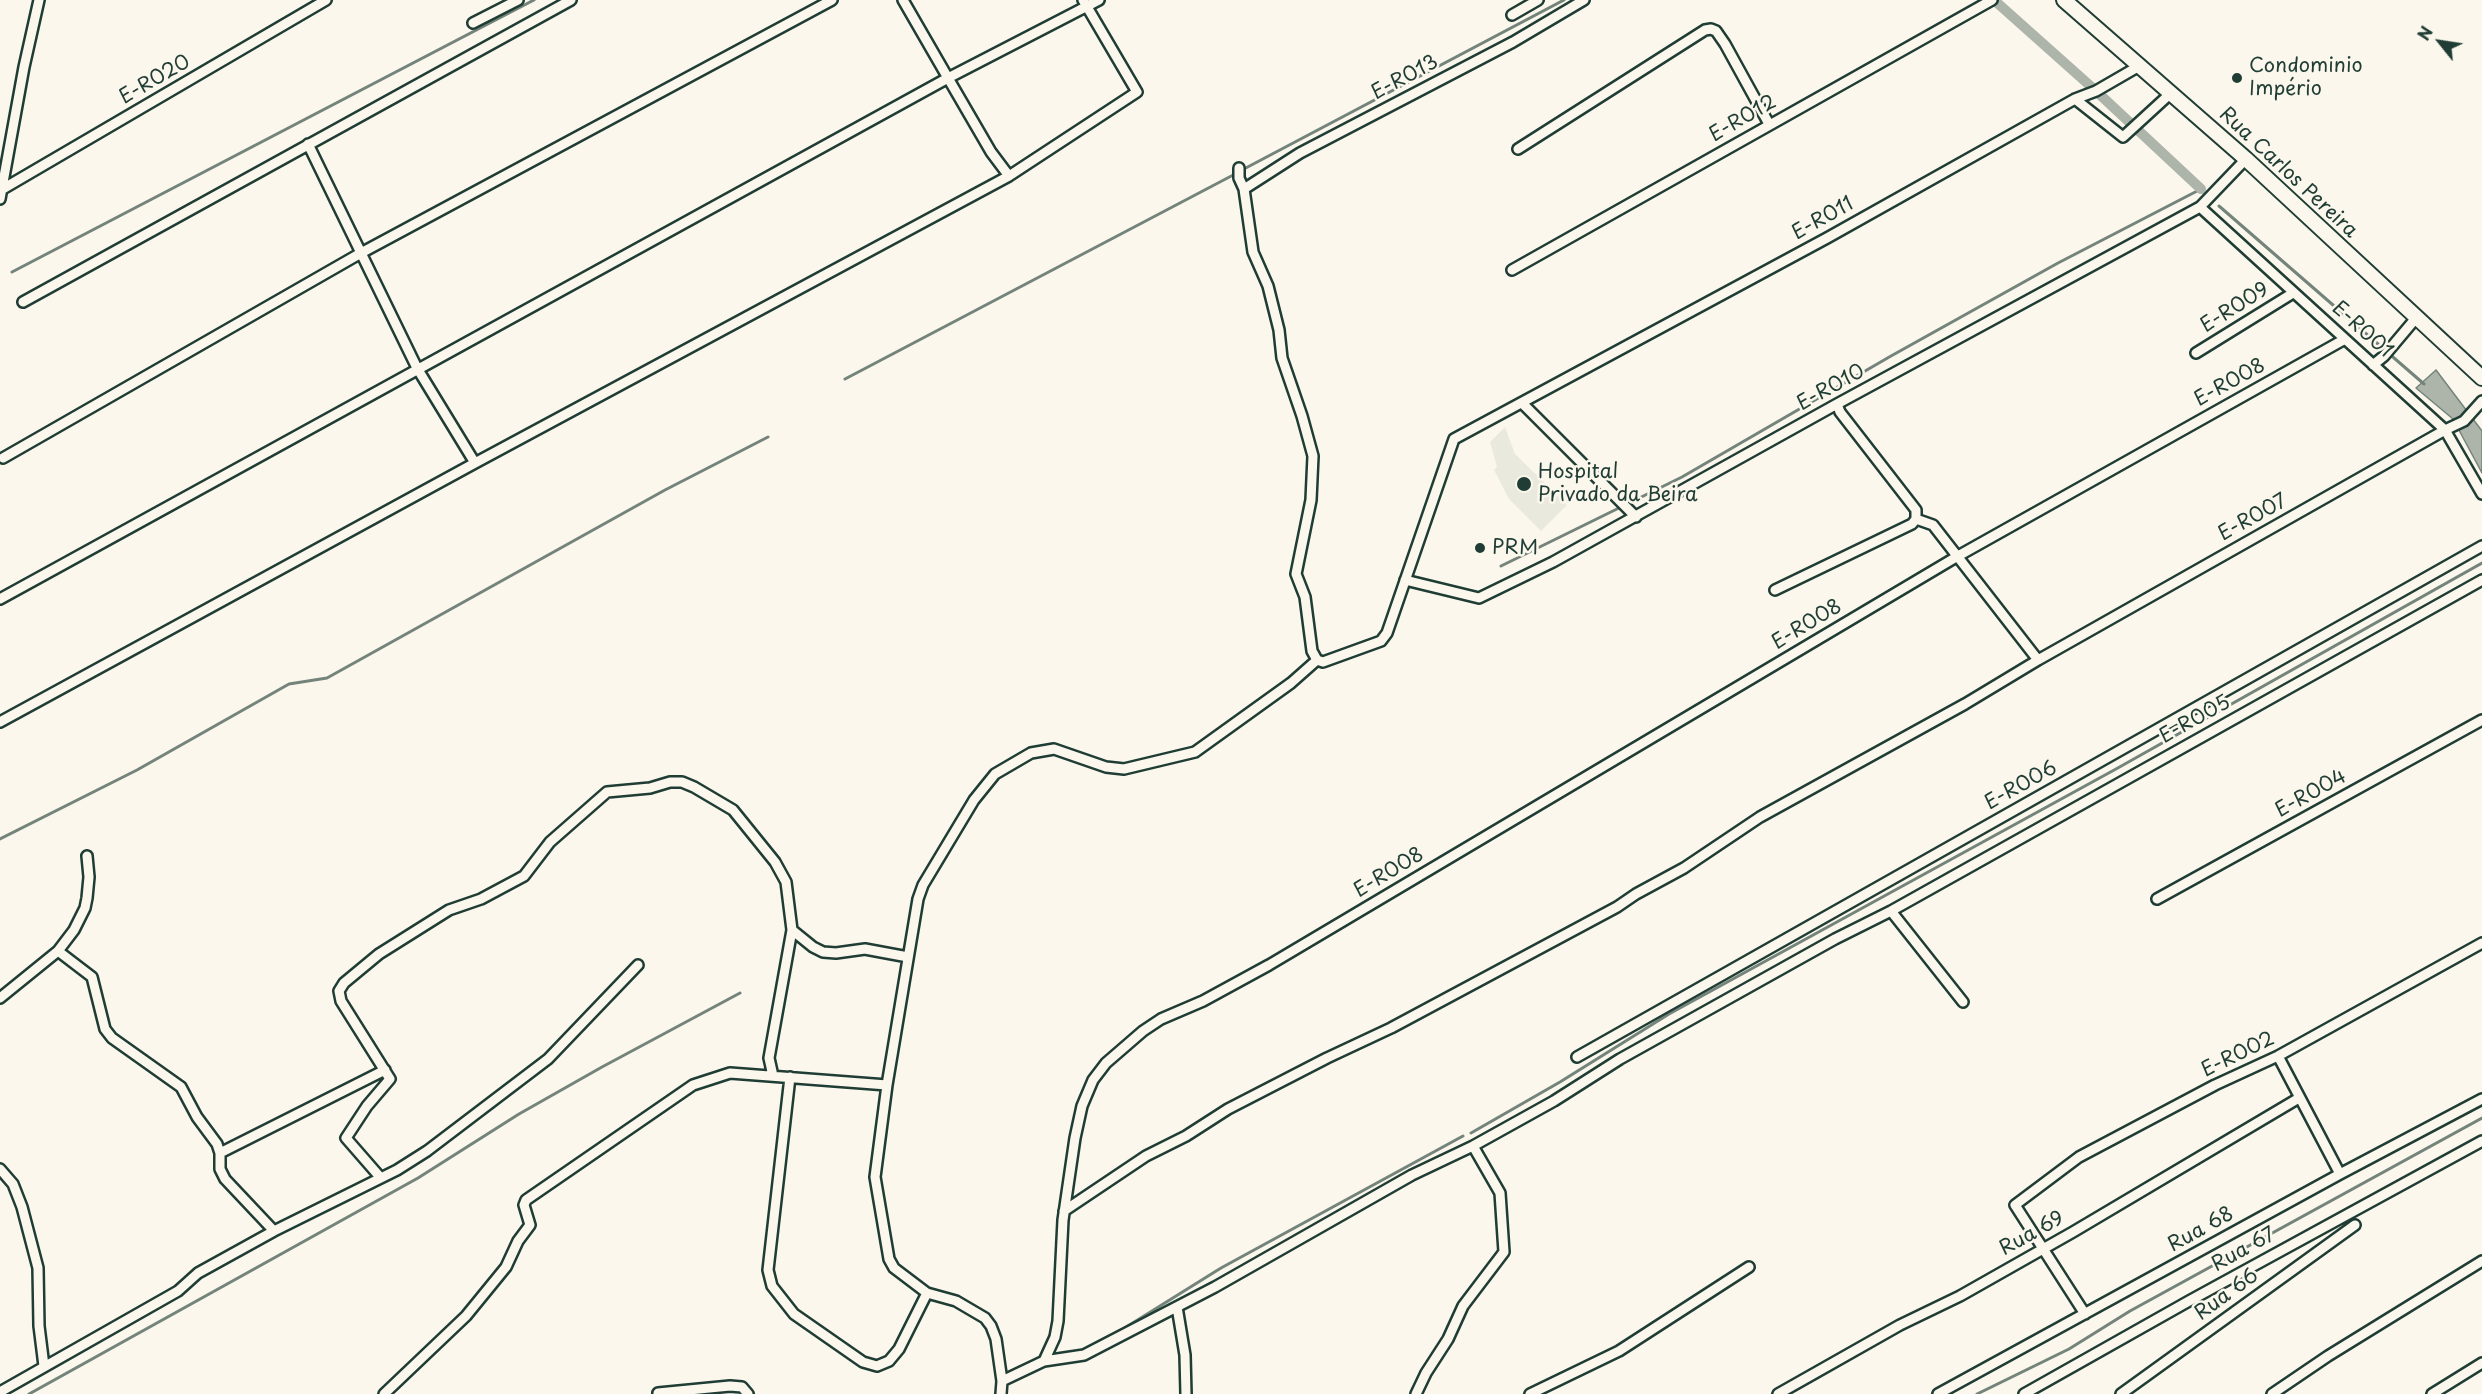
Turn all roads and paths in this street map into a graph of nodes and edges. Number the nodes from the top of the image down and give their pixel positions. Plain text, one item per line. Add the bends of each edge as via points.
1 (39, 0) edge
2 (326, 0) edge
3 (518, 0) edge
4 (571, 0) edge
5 (832, 0) edge
6 (903, 0) edge
7 (1099, 0) edge
8 (1538, 0) edge
9 (1584, 0) edge
10 (1992, 0) edge
11 (2064, 0) edge
12 (1085, 3) edge
13 (1512, 15) dead end
14 (473, 23) dead end
15 (2141, 66) junction
16 (948, 78) junction
17 (2171, 93) junction
18 (2075, 99) junction
19 (1769, 124) junction
20 (308, 144) junction
21 (1518, 149) dead end
22 (2246, 159) junction
23 (1239, 168) dead end
24 (1009, 176) junction
25 (1244, 189) junction
26 (1, 195) edge
27 (2200, 207) junction
28 (361, 253) junction
29 (1512, 270) dead end
30 (2293, 293) junction
31 (22, 302) dead end
32 (2416, 318) junction
33 (2345, 339) junction
34 (2196, 353) dead end
35 (2373, 365) junction
36 (417, 368) junction
37 (2482, 378) edge
38 (2482, 401) edge
39 (1523, 404) junction
40 (1837, 404) junction
41 (2445, 430) junction
42 (3, 458) dead end
43 (475, 463) junction
44 (2482, 494) edge
45 (1636, 517) junction
46 (1916, 519) junction
47 (2482, 546) edge
48 (1958, 556) junction
49 (1405, 580) junction
50 (2482, 580) edge
51 (1775, 590) dead end
52 (0, 599) edge
53 (1317, 660) junction
54 (2038, 660) junction
55 (2482, 720) edge
56 (0, 722) edge
57 (87, 856) dead end
58 (2157, 899) dead end
59 (1891, 911) junction
60 (792, 930) junction
61 (2482, 943) edge
62 (58, 951) junction
63 (908, 957) junction
64 (638, 965) dead end
65 (0, 998) edge
66 (1963, 1002) dead end
67 (2278, 1056) junction
68 (1577, 1057) dead end
69 (769, 1058) junction
70 (385, 1070) junction
71 (756, 1076) junction
72 (773, 1076) junction
73 (790, 1077) junction
74 (887, 1085) junction
75 (2299, 1098) junction
76 (2482, 1099) edge
77 (2482, 1141) edge
78 (1473, 1146) junction
79 (220, 1153) junction
80 (0, 1169) edge
81 (2340, 1174) junction
82 (380, 1177) junction
83 (1064, 1210) junction
84 (2355, 1225) dead end
85 (274, 1231) junction
86 (2042, 1249) junction
87 (2482, 1261) edge
88 (1749, 1267) dead end
89 (927, 1293) junction
90 (1177, 1307) junction
91 (2085, 1314) junction
92 (1044, 1361) junction
93 (2482, 1363) edge
94 (44, 1366) junction
95 (1002, 1381) junction
96 (0, 1392) edge
97 (658, 1393) edge
98 (384, 1394) edge
99 (748, 1394) edge
100 (1001, 1394) edge
101 (1186, 1394) edge
102 (1416, 1394) edge
103 (1530, 1394) edge
104 (1778, 1394) edge
105 (1938, 1394) edge
106 (2024, 1394) edge
107 (2121, 1394) edge
108 (2272, 1394) edge
109 (2432, 1394) edge

1 - 26 street
2 - 26 street, E-R020
3 - 14 street
4 - 20 street
5 - 28 street
6 - 16 street
7 - 12 street
8 - 13 street
9 - 25 street, E-R013 via 1514,42 1300,153
10 - 19 street, E-R012
11 - 15 street, Rua Carlos Pereira
12 - 16 street
12 - 24 street via 1137,92
15 - 17 street, Rua Carlos Pereira
15 - 18 street, E-R011
16 - 24 street
16 - 36 street
17 - 18 street via 2123,136
17 - 22 street, Rua Carlos Pereira
18 - 39 street, E-R011
19 - 21 street via 1725,44 1711,29
19 - 29 street, E-R012
20 - 28 street
20 - 31 street
22 - 27 street, E-R010
22 - 32 street, Rua Carlos Pereira
23 - 25 street
24 - 43 street
25 - 53 street via 1253,252 1268,286 1282,358 1313,456 1311,500 1296,574 1305,597 1312,651
27 - 30 street, E-R001
27 - 40 street, E-R010
28 - 36 street
28 - 42 street
30 - 33 street, E-R001
30 - 34 street, E-R009
32 - 35 street
32 - 37 street, Rua Carlos Pereira
33 - 35 street, E-R001
33 - 48 street, E-R008
35 - 41 street, E-R001
36 - 43 street
36 - 52 street
38 - 41 street, E-R007 via 2464,421
39 - 45 street
39 - 49 street, E-R011 via 1454,439
40 - 45 street, E-R010
40 - 46 street via 1916,510
41 - 44 street, E-R001
41 - 54 street, E-R007
43 - 56 street
45 - 49 street, E-R010 via 1479,598
46 - 48 street via 1933,525
46 - 51 street
47 - 68 street, E-R006
48 - 54 street
48 - 83 street, E-R008 via 1293,951 1143,1031 1106,1063 1093,1080 1082,1106
49 - 53 street, E-R011 via 1381,641 1323,662
50 - 59 street, E-R005
53 - 63 street via 1195,752 1124,769 1053,749 1031,753 995,774 974,800 922,885
54 - 83 street, E-R007 via 1760,817 1617,907 1391,1028 1228,1109
55 - 58 street, E-R004
57 - 62 street via 85,908
59 - 66 street
59 - 78 street via 1620,1059
60 - 63 street via 823,952 865,949
60 - 69 street
60 - 70 street via 786,882 733,810 682,782 608,792 550,842 524,876 481,899 449,910 379,954 344,983 339,992 341,1001
61 - 67 street, E-R002
62 - 65 street
62 - 79 street via 92,977 105,1029 112,1038 182,1087
63 - 74 street
64 - 82 street via 548,1059 427,1151
67 - 75 street
67 - 86 street, E-R002 via 2079,1157 2014,1205
69 - 71 street
69 - 72 street
70 - 79 street
70 - 82 street via 390,1079 346,1138
71 - 72 street
71 - 98 street via 726,1073 693,1085 526,1200 530,1225 506,1267 466,1316
72 - 73 street
73 - 74 street
73 - 89 street via 768,1269 768,1278 780,1298 794,1314 863,1362 877,1366 889,1361 899,1348
74 - 89 street via 875,1178 885,1242 894,1268
75 - 81 street
75 - 86 street, Rua 69
76 - 81 street, Rua 68
77 - 106 street, Rua 67
78 - 90 street via 1412,1175
78 - 102 street via 1500,1193 1504,1252 1463,1306
79 - 85 street via 220,1169 225,1179
80 - 94 street via 13,1184 22,1207 38,1268
81 - 91 street, Rua 68
82 - 85 street
83 - 92 street, E-R008 via 1058,1321
84 - 107 street, Rua 66
85 - 94 street via 197,1274 178,1291
86 - 91 street
86 - 104 street, Rua 69
87 - 108 street
88 - 103 street via 1619,1351
89 - 95 street via 956,1301 985,1318 996,1339
90 - 92 street via 1084,1355
90 - 101 street via 1185,1355
91 - 105 street, Rua 68
92 - 95 street
93 - 109 street
94 - 96 street
95 - 100 street
97 - 99 street via 730,1386 742,1388

